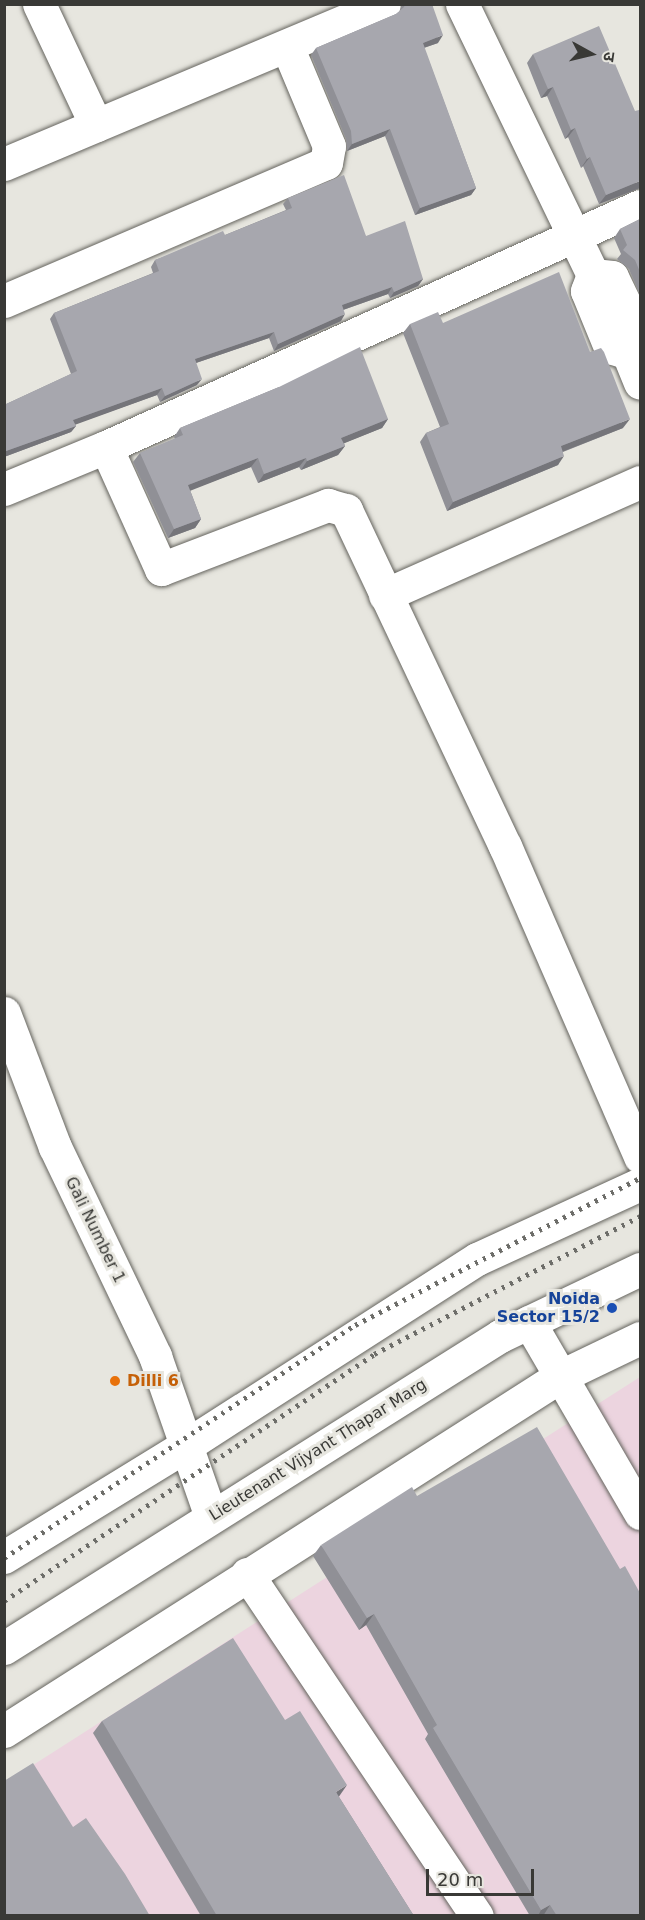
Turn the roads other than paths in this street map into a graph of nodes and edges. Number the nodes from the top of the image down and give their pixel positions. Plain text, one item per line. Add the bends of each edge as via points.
1 (39, 4) edge
2 (384, 4) edge
3 (462, 4) edge
4 (287, 46) junction
5 (96, 124) junction
6 (4, 164) edge
7 (640, 206) edge
8 (574, 236) junction
9 (4, 301) edge
10 (636, 368) edge
11 (106, 447) junction
12 (640, 482) edge
13 (4, 489) edge
14 (385, 595) junction
15 (4, 1013) edge
16 (640, 1156) edge
17 (640, 1184) edge
18 (640, 1269) edge
19 (528, 1322) junction
20 (640, 1338) edge
21 (559, 1377) junction
22 (187, 1445) junction
23 (640, 1513) edge
24 (211, 1517) junction
25 (4, 1557) edge
26 (247, 1574) junction
27 (4, 1647) edge
28 (4, 1731) edge
29 (477, 1916) edge

1 - 5 street
2 - 4 street
3 - 8 street
4 - 5 street
4 - 9 street via 329,146 326,163
5 - 6 street
7 - 8 street
8 - 10 street via 592,275 612,277 633,321
8 - 11 street
11 - 13 street
11 - 14 street via 161,569 334,505 346,510
12 - 14 street
14 - 16 street via 505,846
15 - 22 street, Gali Number 1 via 55,1147 155,1356
17 - 22 street via 477,1259
18 - 19 street, Lieutenant Vijyant Thapar Marg
19 - 21 street
19 - 24 street, Lieutenant Vijyant Thapar Marg
20 - 21 street
21 - 23 street
21 - 26 street
22 - 24 street, Gali Number 1
22 - 25 street
24 - 27 street, Lieutenant Vijyant Thapar Marg
26 - 28 street
26 - 29 street

